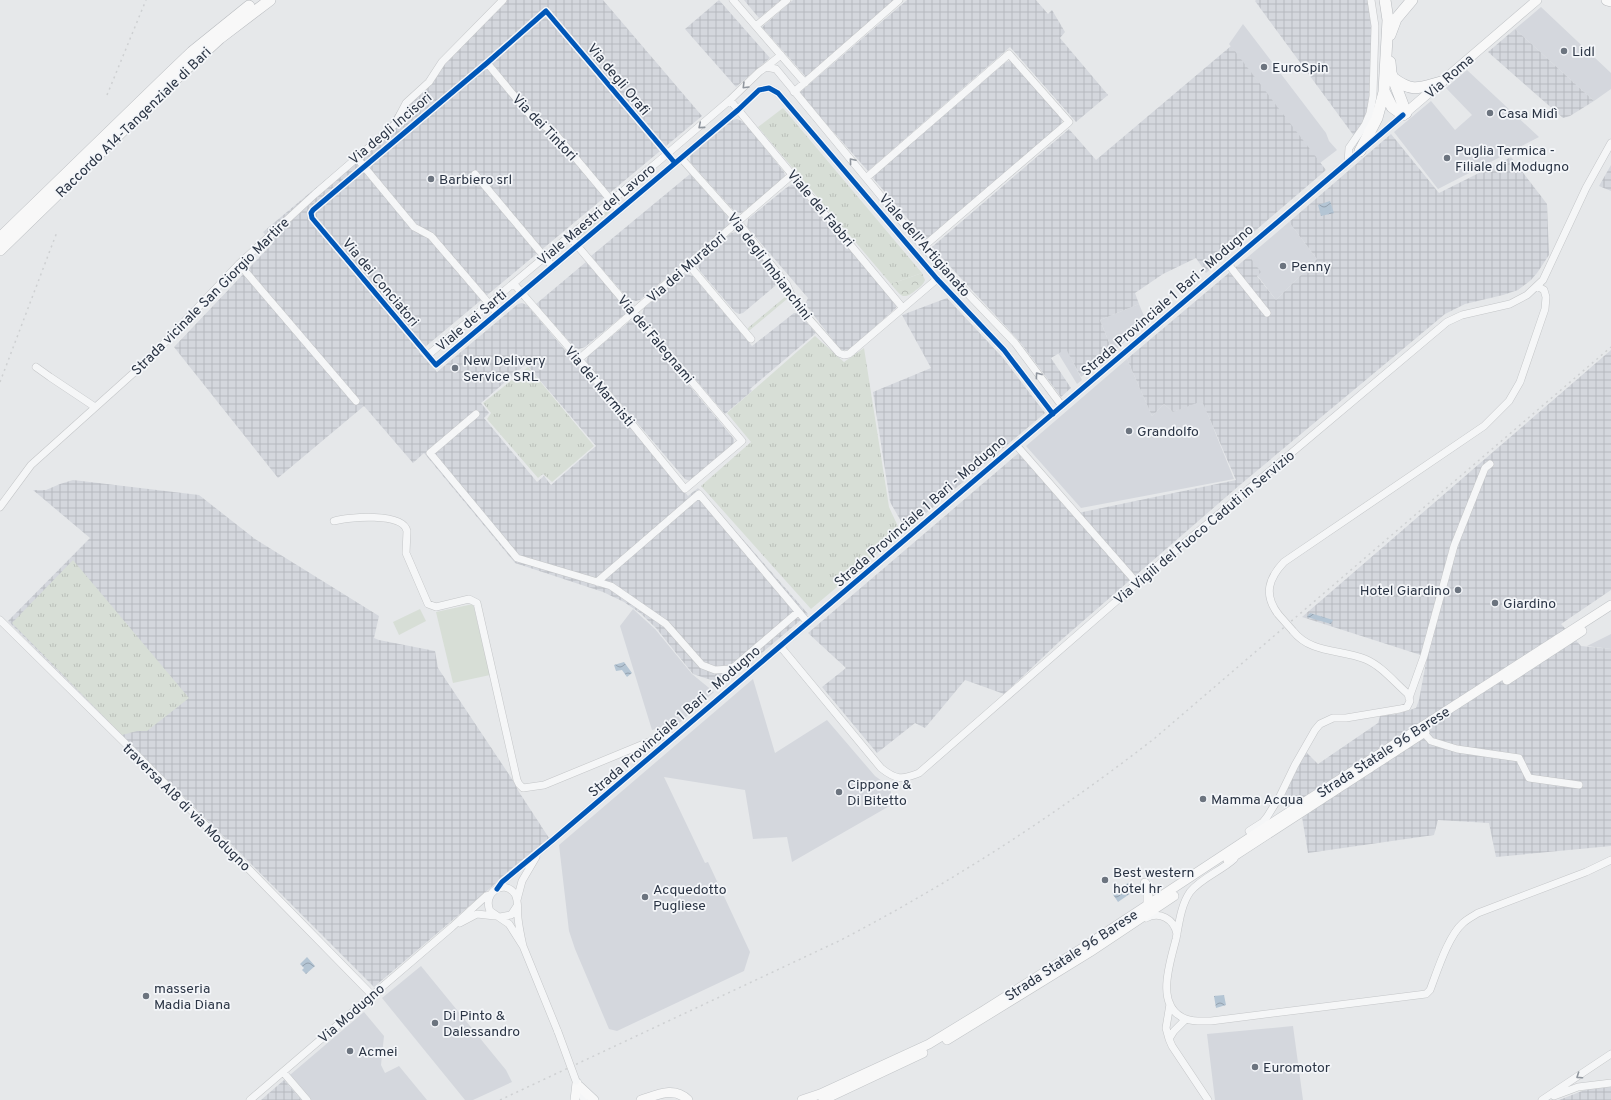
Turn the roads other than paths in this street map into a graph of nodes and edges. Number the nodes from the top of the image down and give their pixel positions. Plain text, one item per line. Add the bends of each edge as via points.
1 (258, 0) edge
2 (270, 0) edge
3 (503, 0) edge
4 (733, 0) edge
5 (787, 0) edge
6 (899, 0) edge
7 (1371, 0) edge
8 (1385, 0) edge
9 (1412, 0) edge
10 (1537, 0) edge
11 (1607, 0) edge
12 (1611, 1) edge
13 (546, 11) joint
14 (756, 26) junction
15 (781, 55) junction
16 (487, 63) junction
17 (766, 67) junction
18 (1393, 78) junction
19 (1441, 82) junction
20 (805, 83) junction
21 (1384, 91) junction
22 (794, 92) junction
23 (778, 93) joint
24 (730, 100) junction
25 (738, 110) junction
26 (1404, 114) junction
27 (1611, 143) edge
28 (1360, 151) junction
29 (667, 154) junction
30 (357, 158) junction
31 (681, 158) junction
32 (1348, 162) junction
33 (675, 163) junction
34 (363, 166) junction
35 (475, 174) dead end
36 (793, 174) junction
37 (866, 178) junction
38 (612, 201) junction
39 (619, 210) junction
40 (311, 213) joint
41 (738, 222) junction
42 (570, 237) junction
43 (0, 238) edge
44 (578, 245) junction
45 (923, 247) junction
46 (0, 250) edge
47 (544, 258) junction
48 (239, 264) junction
49 (688, 264) junction
50 (1228, 264) junction
51 (553, 267) junction
52 (937, 279) junction
53 (514, 284) junction
54 (1537, 286) junction
55 (521, 293) junction
56 (489, 304) junction
57 (902, 307) junction
58 (634, 311) junction
59 (496, 313) junction
60 (1267, 313) dead end
61 (751, 339) dead end
62 (427, 356) junction
63 (579, 359) junction
64 (436, 365) joint
65 (36, 367) dead end
66 (356, 401) dead end
67 (1062, 406) junction
68 (95, 407) junction
69 (476, 414) dead end
70 (1053, 414) junction
71 (1016, 445) junction
72 (1490, 464) dead end
73 (685, 489) joint
74 (0, 507) edge
75 (334, 521) dead end
76 (597, 582) junction
77 (1137, 583) junction
78 (1611, 605) edge
79 (798, 612) junction
80 (1611, 612) edge
81 (0, 620) edge
82 (808, 623) junction
83 (780, 646) junction
84 (1409, 698) junction
85 (1424, 733) junction
86 (673, 738) junction
87 (1579, 784) dead end
88 (1269, 825) junction
89 (1257, 827) junction
90 (1251, 834) junction
91 (1244, 850) junction
92 (541, 851) junction
93 (1611, 860) edge
94 (496, 889) junction
95 (490, 895) junction
96 (1164, 895) junction
97 (517, 903) junction
98 (1148, 906) junction
99 (498, 916) junction
100 (452, 927) junction
101 (1177, 934) junction
102 (1114, 936) junction
103 (523, 946) junction
104 (372, 995) junction
105 (1170, 1004) junction
106 (1186, 1019) junction
107 (1169, 1039) junction
108 (1611, 1054) edge
109 (283, 1072) junction
110 (1611, 1082) edge
111 (578, 1083) junction
112 (250, 1100) edge
113 (307, 1100) edge
114 (575, 1100) edge
115 (584, 1100) edge
116 (594, 1100) edge
117 (641, 1100) edge
118 (688, 1100) edge
119 (802, 1100) edge
120 (823, 1100) edge
121 (1208, 1100) edge
122 (1544, 1100) edge

1 - 43 highway, Raccordo A14-Tangenziale di Bari via 164,78
2 - 46 highway, Raccordo A14-Tangenziale di Bari via 220,38 184,70
3 - 30 street, Strada vicinale San Giorgio Martire via 442,62 429,82 406,103 395,124
4 - 14 street
5 - 14 street
6 - 20 street
7 - 32 street via 1375,26 1373,96 1365,125 1349,148
8 - 21 highway via 1388,20
9 - 18 highway via 1396,19 1390,36
10 - 19 main road, Via Roma
11 - 12 highway
13 - 16 street, Via degli Incisori
13 - 29 street, Via degli Orafi
14 - 15 street
15 - 17 street, Viale Maestri del Lavoro
15 - 20 street
16 - 34 street, Via degli Incisori
16 - 38 street, Via dei Tintori via 535,121 553,131
17 - 22 street, Viale dell'Artigianato via 776,69
17 -> 24 street, Viale Maestri del Lavoro
18 - 19 highway via 1406,87 1418,89
18 - 26 highway
19 - 26 main road, Via Roma
20 - 22 street
21 - 26 highway via 1392,107
21 - 28 highway via 1377,118
37 -> 22 street, Viale dell'Artigianato
23 - 25 street, Viale Maestri del Lavoro via 769,88 759,90
23 - 52 street, Viale dell'Artigianato
24 - 25 street, Viale dei Fabbri
24 -> 29 street, Viale Maestri del Lavoro
25 - 31 street, Viale Maestri del Lavoro
25 - 36 street, Viale dei Fabbri
26 - 28 street, Via Roma
27 - 54 street, Via Vigili del Fuoco Caduti in Servizio via 1586,188 1543,280
28 - 32 street, Strada Provinciale 1 Bari - Modugno
29 - 33 street, Via degli Orafi
29 - 38 street, Viale Maestri del Lavoro
30 - 34 street
30 - 48 street, Strada vicinale San Giorgio Martire
31 - 33 street, Viale Maestri del Lavoro
31 - 41 street, Via degli Imbianchini
32 - 50 street, Strada Provinciale 1 Bari - Modugno
33 - 39 street, Viale Maestri del Lavoro
34 - 40 street, Via degli Incisori
34 - 56 street via 414,227 431,236
35 - 47 street
36 - 41 street, Via dei Muratori
36 - 57 street, Viale dei Fabbri
37 - 45 street, Viale dell'Artigianato
37 - 45 street via 1010,54 1069,122
38 - 39 street, Via dei Tintori
38 - 42 street, Viale Maestri del Lavoro
39 - 44 street, Viale Maestri del Lavoro
40 - 62 street, Via dei Conciatori via 316,224
41 - 49 street, Via dei Muratori
41 - 57 street, Via degli Imbianchini via 787,285 794,302 839,353 849,354
42 - 44 street, Via dei Falegnami
42 - 47 street, Viale Maestri del Lavoro
44 - 51 street, Viale Maestri del Lavoro
44 - 58 street, Via dei Falegnami
67 -> 45 street, Viale dell'Artigianato via 1015,343
47 - 51 street
47 - 53 street, Viale Maestri del Lavoro
48 - 66 street
48 - 68 street, Strada vicinale San Giorgio Martire via 148,360
49 - 58 street, Via dei Muratori
49 - 61 street
50 - 60 street
50 - 67 street, Strada Provinciale 1 Bari - Modugno
51 - 55 street, Viale Maestri del Lavoro
52 - 57 street
52 - 70 street, Viale dell'Artigianato via 1004,350
53 - 55 street, Via dei Marmisti
53 - 56 street, Viale dei Sarti
54 - 77 street, Via Vigili del Fuoco Caduti in Servizio via 1510,304 1462,315 1447,322
54 - 84 street, bridge via 1544,290 1545,309 1520,382 1509,401 1484,426 1284,562 1274,574 1269,588 1273,607 1298,637 1311,646 1366,660 1381,670
55 - 59 street, Viale dei Sarti
55 - 63 street, Via dei Marmisti
56 - 59 street
56 - 62 street, Viale dei Sarti
58 - 63 street, Via dei Muratori
58 - 73 street, Via dei Falegnami via 742,441
59 - 64 street, Viale dei Sarti
62 - 64 street, Via dei Conciatori
63 - 73 street, Via dei Marmisti
65 - 68 street
67 - 70 street, Strada Provinciale 1 Bari - Modugno
68 - 74 street, Strada vicinale San Giorgio Martire via 31,465
69 - 76 street via 430,453 517,558
70 - 71 street, Strada Provinciale 1 Bari - Modugno
71 - 77 street
71 - 82 street, Strada Provinciale 1 Bari - Modugno
72 - 84 street via 1485,468 1454,546 1424,656
75 - 86 street via 368,517 402,524 407,531 406,553 428,604 436,607 469,599 477,603 517,780 523,788 544,785 668,734
76 - 79 street via 611,586 666,624 702,665 715,670 735,666
76 - 79 street via 699,494
77 - 83 street, Via Vigili del Fuoco Caduti in Servizio via 919,773 907,778 892,777 880,768
78 - 88 main road, Strada Statale 96 Barese
79 - 82 street
80 - 85 main road, Strada Statale 96 Barese
81 - 104 street, traversa AI8 di via Modugno via 136,754
82 - 83 street, Strada Provinciale 1 Bari - Modugno
83 - 86 street, Strada Provinciale 1 Bari - Modugno
84 - 89 street via 1405,708 1333,718 1320,724 1295,764 1280,796
85 - 87 street via 1431,741 1457,749 1520,758 1529,778
85 - 91 main road, Strada Statale 96 Barese
86 - 92 street, Strada Provinciale 1 Bari - Modugno
88 - 89 main road
88 - 90 main road, Strada Statale 96 Barese
89 - 90 main road
90 - 96 main road, Strada Statale 96 Barese
91 - 101 street via 1228,865 1191,891 1185,901
91 - 102 main road, Strada Statale 96 Barese
92 - 94 street, Strada Provinciale 1 Bari - Modugno
92 - 97 street, Strada Provinciale 1 Bari - Modugno via 527,871
93 - 106 street via 1597,868 1469,918 1452,938 1426,994 1211,1021
94 - 95 street
94 - 97 street via 511,890
95 - 99 street via 488,906 490,911
95 - 100 street, Via Modugno
96 - 98 main road, Strada Statale 96 Barese
96 - 98 main road via 1152,890 1145,883
97 - 99 street via 511,915
97 - 103 street
98 - 119 main road, Strada Statale 96 Barese via 929,1044
99 - 100 street, Via Modugno via 477,914
99 - 103 street via 513,929
100 - 104 street, Via Modugno
101 - 102 street via 1170,921 1156,914
101 - 105 street via 1167,984
102 - 120 main road, Strada Statale 96 Barese via 933,1048
103 - 111 street, bridge
104 - 109 street, Via Modugno
105 - 106 street
105 - 107 street via 1166,1028
106 - 107 street
107 - 121 street
108 -> 122 street
109 - 112 street, Via Modugno
109 - 113 street
110 - 122 street via 1578,1087
111 - 114 main road
111 - 115 street
111 - 116 main road
117 - 118 main road via 670,1092 682,1095

